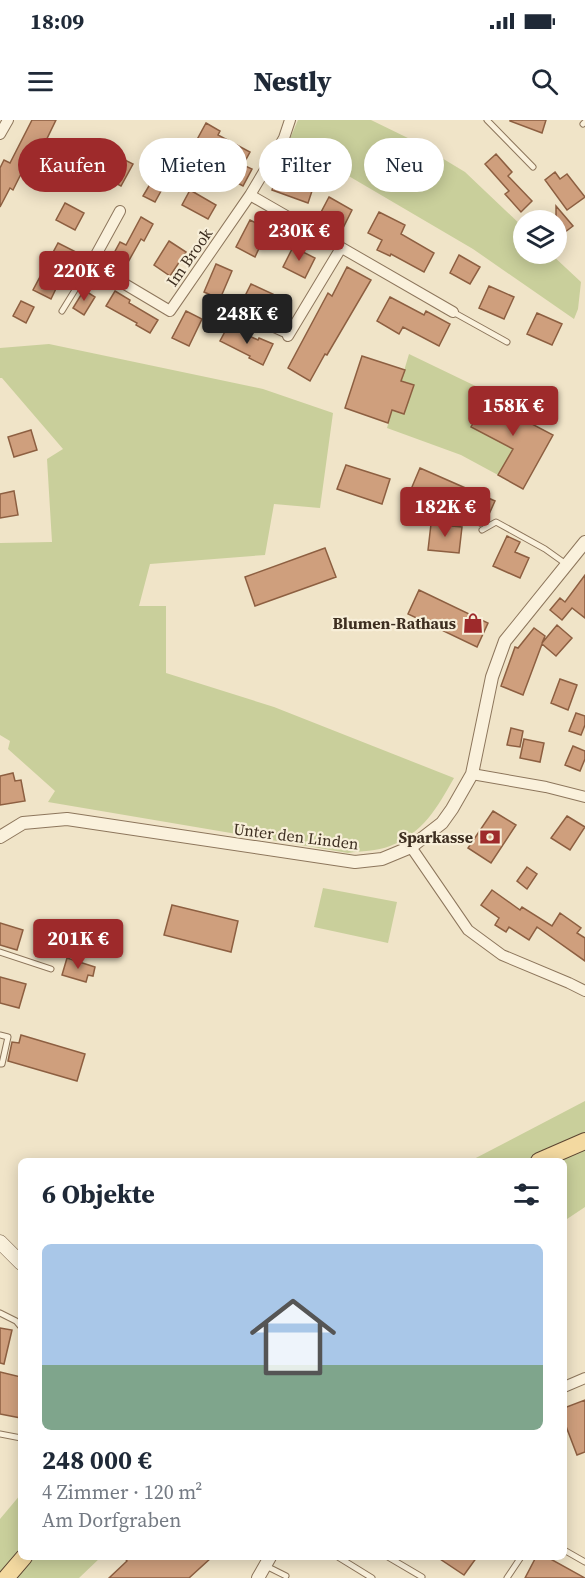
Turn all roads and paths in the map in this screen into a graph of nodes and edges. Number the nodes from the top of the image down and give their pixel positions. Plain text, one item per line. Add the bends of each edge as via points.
1 (8, 120) edge
2 (290, 120) edge
3 (488, 120) edge
4 (0, 134) edge
5 (533, 168) dead end
6 (250, 195) junction
7 (120, 211) dead end
8 (341, 248) junction
9 (91, 264) junction
10 (62, 311) dead end
11 (453, 312) joint
12 (266, 326) dead end
13 (288, 336) joint
14 (507, 342) dead end
15 (482, 530) dead end
16 (585, 542) edge
17 (566, 564) junction
18 (472, 774) junction
19 (585, 797) edge
20 (0, 837) edge
21 (411, 847) junction
22 (0, 952) edge
23 (51, 969) dead end
24 (585, 991) edge
25 (0, 1035) edge
26 (0, 1064) edge
27 (585, 1141) edge
28 (547, 1158) edge
29 (0, 1243) edge
30 (18, 1260) edge
31 (0, 1313) edge
32 (18, 1323) edge
33 (585, 1378) edge
34 (567, 1386) edge
35 (0, 1434) edge
36 (18, 1437) edge
37 (567, 1552) edge
38 (21, 1560) edge
39 (343, 1560) edge
40 (393, 1560) edge
41 (519, 1560) edge
42 (268, 1561) edge
43 (585, 1562) edge
44 (286, 1576) dead end
45 (6, 1578) edge
46 (258, 1578) edge
47 (372, 1578) edge
48 (421, 1578) edge
49 (507, 1578) edge

1 - 4 street
2 - 6 street, Im Brook via 284,138
3 - 5 lane
6 - 8 street
6 - 9 street, Im Brook via 170,311
7 - 9 street
8 - 11 street
8 - 13 street
9 - 10 lane
11 - 14 lane
12 - 13 lane
15 - 17 lane via 496,522
16 - 17 street, Unter den Linden
17 - 18 street, Unter den Linden via 505,641 492,677
18 - 19 street
18 - 21 street, Unter den Linden via 441,823
20 - 21 street, Unter den Linden via 23,822 67,819 354,862 382,859
21 - 24 street via 468,930 502,955
22 - 23 lane
25 - 26 lane via 8,1037
27 - 28 main road
29 - 30 main road
31 - 32 lane
33 - 34 street
35 - 36 lane
37 - 43 lane
38 - 45 main road
39 - 47 lane
40 - 48 lane
41 - 49 lane
42 - 44 lane
42 - 46 street

